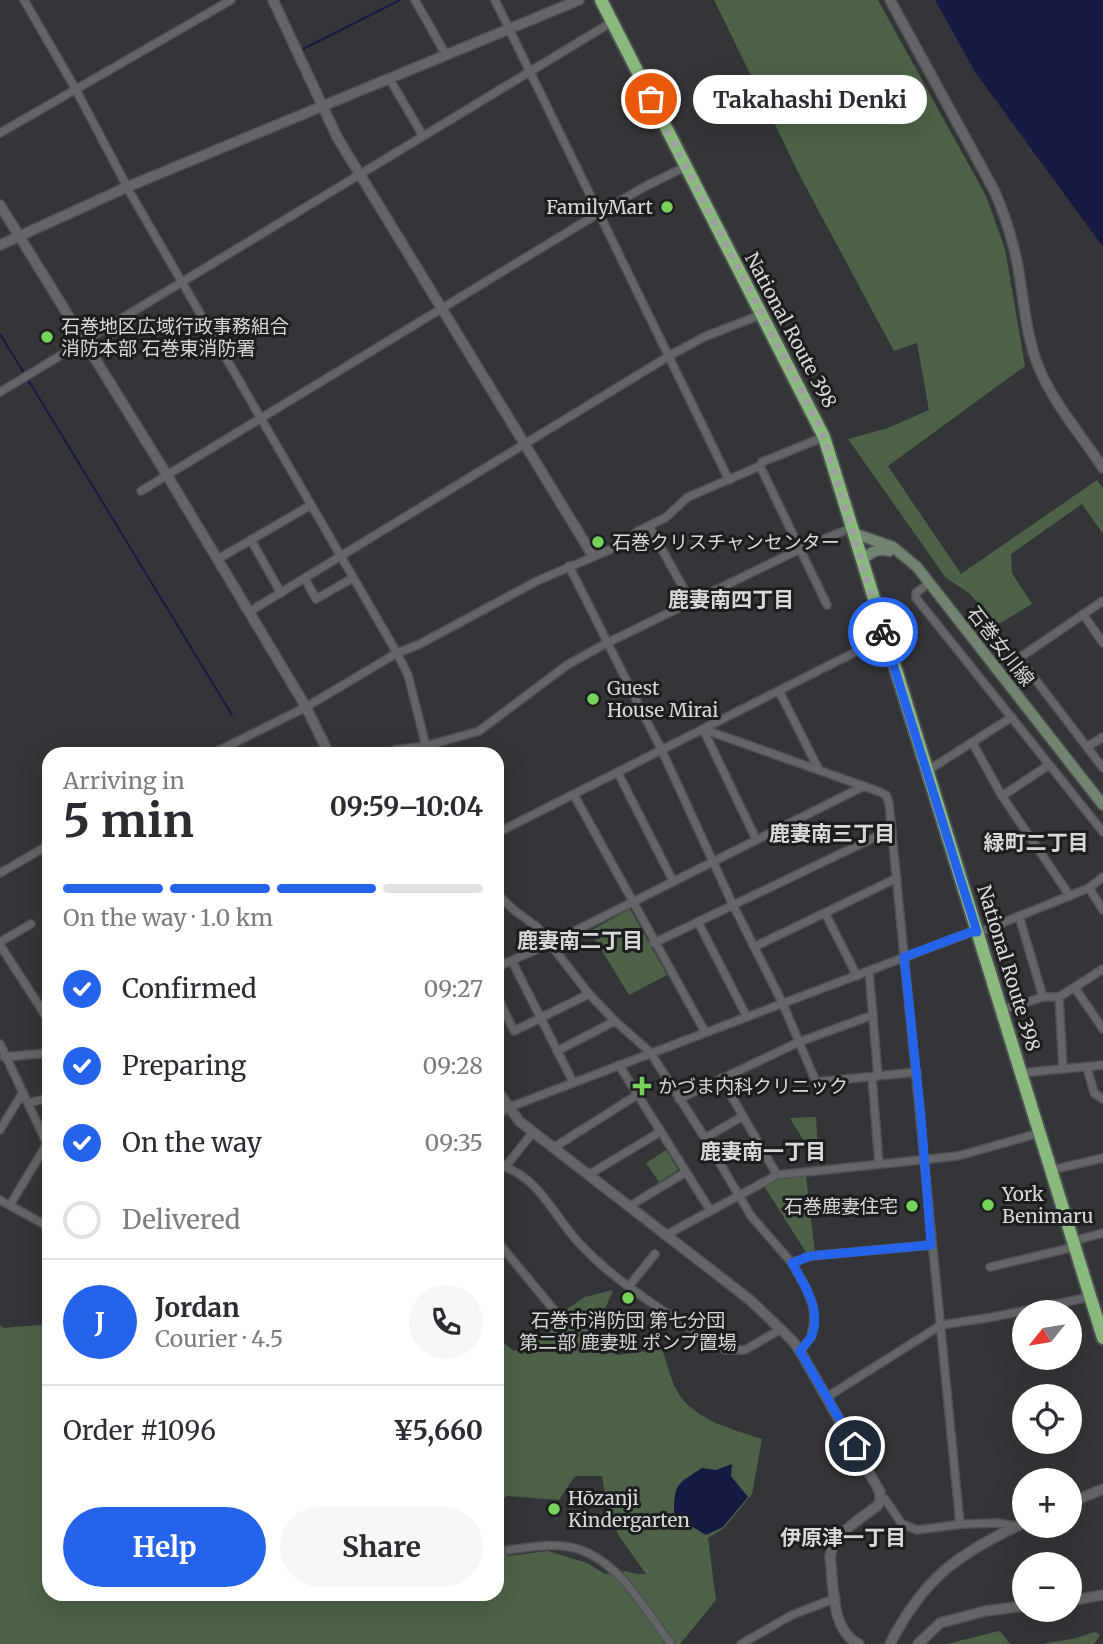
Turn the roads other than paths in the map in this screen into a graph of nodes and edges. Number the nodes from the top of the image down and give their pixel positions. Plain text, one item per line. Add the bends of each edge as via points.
1 (24, 0) edge
2 (231, 0) edge
3 (273, 0) edge
4 (415, 0) edge
5 (495, 0) edge
6 (579, 0) edge
7 (601, 0) edge
8 (890, 0) edge
9 (612, 22) junction
10 (509, 29) junction
11 (446, 55) junction
12 (530, 71) junction
13 (388, 78) junction
14 (75, 88) junction
15 (322, 106) junction
16 (0, 133) edge
17 (423, 136) junction
18 (685, 167) junction
19 (360, 174) junction
20 (127, 187) junction
21 (0, 205) edge
22 (599, 214) junction
23 (19, 236) junction
24 (0, 245) edge
25 (181, 281) junction
26 (442, 309) junction
27 (760, 315) junction
28 (84, 341) junction
29 (669, 356) junction
30 (1, 390) edge
31 (261, 418) junction
32 (824, 437) junction
33 (526, 444) junction
34 (760, 466) junction
35 (1103, 468) edge
36 (167, 475) junction
37 (729, 480) junction
38 (141, 491) dead end
39 (311, 505) junction
40 (649, 526) junction
41 (852, 531) junction
42 (251, 540) junction
43 (800, 549) junction
44 (593, 556) junction
45 (341, 557) junction
46 (218, 559) junction
47 (909, 559) junction
48 (862, 562) junction
49 (569, 566) junction
50 (353, 578) junction
51 (305, 579) junction
52 (929, 583) junction
53 (281, 593) junction
54 (691, 601) junction
55 (1103, 601) edge
56 (827, 605) dead end
57 (249, 612) junction
58 (1083, 614) junction
59 (885, 637) junction
60 (607, 643) junction
61 (1103, 643) edge
62 (397, 653) junction
63 (779, 691) junction
64 (306, 707) junction
65 (1012, 717) junction
66 (703, 729) junction
67 (1103, 737) edge
68 (972, 742) junction
69 (226, 747) edge
70 (326, 747) edge
71 (426, 747) edge
72 (435, 747) edge
73 (1087, 747) junction
74 (662, 751) junction
75 (1049, 765) junction
76 (1103, 768) edge
77 (820, 770) junction
78 (927, 771) junction
79 (618, 772) junction
80 (864, 786) junction
81 (574, 795) junction
82 (1002, 796) junction
83 (1103, 805) edge
84 (892, 829) junction
85 (504, 830) edge
86 (1103, 832) edge
87 (756, 839) junction
88 (42, 849) edge
89 (713, 862) junction
90 (0, 873) edge
91 (1103, 877) edge
92 (897, 878) junction
93 (673, 881) junction
94 (1089, 888) junction
95 (1070, 896) junction
96 (504, 901) edge
97 (631, 902) junction
98 (733, 905) junction
99 (1103, 910) edge
100 (825, 913) junction
101 (1019, 916) junction
102 (698, 922) junction
103 (31, 924) dead end
104 (977, 932) junction
105 (654, 943) junction
106 (0, 944) edge
107 (549, 944) junction
108 (754, 947) junction
109 (904, 957) junction
110 (512, 961) junction
111 (504, 964) edge
112 (1103, 969) edge
113 (869, 971) junction
114 (857, 976) junction
115 (1076, 988) junction
116 (589, 994) junction
117 (1043, 997) junction
118 (1059, 997) junction
119 (783, 1004) junction
120 (42, 1010) edge
121 (504, 1010) edge
122 (1002, 1010) junction
123 (873, 1015) junction
124 (747, 1017) junction
125 (541, 1018) junction
126 (615, 1021) junction
127 (1103, 1029) edge
128 (705, 1032) junction
129 (799, 1042) junction
130 (0, 1044) edge
131 (557, 1051) junction
132 (650, 1052) junction
133 (42, 1054) edge
134 (3, 1057) edge
135 (619, 1065) junction
136 (1103, 1065) edge
137 (1087, 1067) junction
138 (1063, 1069) junction
139 (917, 1072) junction
140 (1021, 1073) junction
141 (875, 1077) junction
142 (721, 1078) junction
143 (573, 1082) junction
144 (23, 1092) junction
145 (636, 1095) junction
146 (679, 1099) junction
147 (1103, 1099) edge
148 (42, 1100) edge
149 (28, 1103) junction
150 (504, 1103) edge
151 (507, 1108) junction
152 (504, 1110) edge
153 (743, 1116) junction
154 (0, 1130) edge
155 (42, 1132) edge
156 (533, 1132) junction
157 (660, 1132) junction
158 (1040, 1133) junction
159 (705, 1138) junction
160 (553, 1148) junction
161 (42, 1154) edge
162 (1103, 1158) edge
163 (925, 1160) junction
164 (879, 1164) junction
165 (506, 1166) joint
166 (1051, 1170) junction
167 (686, 1172) junction
168 (588, 1175) junction
169 (777, 1175) junction
170 (738, 1195) junction
171 (0, 1199) edge
172 (10, 1205) junction
173 (628, 1207) junction
174 (710, 1210) junction
175 (42, 1223) edge
176 (1103, 1233) edge
177 (666, 1235) junction
178 (1074, 1244) junction
179 (931, 1245) junction
180 (504, 1249) edge
181 (655, 1254) dead end
182 (792, 1263) junction
183 (990, 1267) dead end
184 (629, 1286) junction
185 (1090, 1297) junction
186 (554, 1310) dead end
187 (941, 1325) junction
188 (781, 1329) junction
189 (1103, 1338) edge
190 (800, 1351) junction
191 (827, 1397) junction
192 (1103, 1489) edge
193 (881, 1498) junction
194 (1082, 1498) edge
195 (960, 1524) junction
196 (1012, 1525) edge
197 (1012, 1529) edge
198 (509, 1550) dead end
199 (1103, 1595) edge
200 (836, 1598) junction
201 (1082, 1599) edge
202 (1012, 1608) edge
203 (890, 1643) edge
204 (671, 1644) edge
205 (741, 1644) edge
206 (859, 1644) edge
207 (918, 1644) edge

1 - 14 street
2 - 14 street
3 - 15 street
4 - 11 street
5 - 10 street
6 - 10 street
7 - 9 highway, National Route 398
8 - 35 street via 994,190 1012,237 1039,367
9 - 12 street
9 - 18 highway, National Route 398
10 - 11 street
10 - 12 street
11 - 13 street
12 - 17 street
12 - 22 street
13 - 15 street
13 - 17 street
14 - 16 street
14 - 20 street
15 - 19 street
15 - 20 street
17 - 19 street
18 - 22 street
18 - 27 highway, National Route 398
19 - 25 street
19 - 26 street
20 - 23 street
20 - 25 street
21 - 23 street
22 - 26 street
22 - 29 street
23 - 24 street
23 - 28 street
25 - 28 street
25 - 31 street
26 - 31 street
26 - 33 street
27 - 29 street
27 - 32 highway, National Route 398
28 - 30 street
28 - 36 street
29 - 33 street
29 - 37 street
31 - 36 street
31 - 39 street
32 - 34 street
32 - 41 highway, National Route 398
33 - 44 street
33 - 45 street
34 - 37 street
34 - 43 street
36 - 38 street
36 - 46 street
37 - 40 street via 688,497 665,519
39 - 42 street
39 - 45 street
40 - 44 street via 623,544
40 - 54 street
41 - 43 street
41 - 47 main road, 石巻女川線 via 893,547
41 - 48 highway, National Route 398
42 - 46 street
42 - 53 street
43 - 54 street
43 - 56 street
44 - 49 street
45 - 50 street
45 - 51 street
46 - 57 street
47 - 48 main road via 881,549
47 - 52 main road, 石巻女川線
48 - 59 highway, National Route 398
49 - 60 street
49 - 62 street
50 - 51 street via 316,598
50 - 62 street
51 - 53 street
52 - 65 street via 916,598
52 - 83 main road, 石巻女川線
53 - 57 street
54 - 60 street
55 - 58 street
57 - 64 street
58 - 61 street
58 - 73 street via 1019,658
59 - 63 street
59 - 78 highway, National Route 398
60 - 72 street via 567,665 479,731
60 - 74 street
62 - 64 street
62 - 71 street via 408,675
63 - 66 street
63 - 77 street
64 - 69 street
64 - 70 street
65 - 68 street
65 - 75 street
66 - 74 street
66 - 77 street
66 - 87 street
67 - 73 street
68 - 78 street
68 - 82 street
73 - 76 street
74 - 79 street
74 - 89 street
75 - 82 street
75 - 86 street
77 - 80 street
78 - 104 highway, National Route 398
79 - 81 street
79 - 93 street
80 - 84 street via 886,796
80 - 87 street
81 - 85 street
81 - 97 street
82 - 95 street
84 - 92 street
84 - 98 street
87 - 89 street
88 - 90 street
89 - 93 street
89 - 98 street
91 - 94 street
92 - 100 street
92 - 109 street
93 - 97 street
94 - 95 street
94 - 99 street
95 - 101 street
96 - 107 street via 537,927
97 - 105 street
97 - 107 street
98 - 102 street
98 - 108 street
100 - 108 street
100 - 114 street
101 - 104 street
101 - 117 street
102 - 105 street
102 - 124 street
103 - 106 street
104 - 109 street
104 - 122 highway, National Route 398
105 - 128 street
106 - 120 street
107 - 110 street
107 - 116 street
108 - 119 street
109 - 113 street
109 - 139 street
110 - 111 street
110 - 125 street
112 - 115 street
113 - 114 street
113 - 123 street
114 - 119 street
115 - 118 street
115 - 127 street
116 - 125 street
116 - 126 street
117 - 118 street
117 - 122 street
118 - 138 street
119 - 124 street
119 - 129 street
121 - 125 street via 514,1031
122 - 140 highway, National Route 398
123 - 129 street
123 - 141 street
124 - 128 street
125 - 131 street
126 - 131 street
126 - 132 street
128 - 132 street
129 - 141 street via 817,1082
129 - 142 street
130 - 134 street
131 - 143 street
132 - 135 street
132 - 146 street
133 - 134 street
134 - 144 street
135 - 143 street
135 - 145 street
136 - 137 street
137 - 138 street
137 - 147 street via 1094,1093
138 - 140 street
139 - 141 street
139 - 163 street
140 - 158 highway, National Route 398
141 - 164 street
142 - 146 street
142 - 153 street
143 - 151 street
144 - 149 street
144 - 154 street
145 - 157 street
145 - 160 street
146 - 159 street
148 - 149 street
149 - 155 street
150 - 151 street
151 - 152 street
151 - 156 street
153 - 159 street
153 - 169 street
156 - 160 street
156 - 165 street
157 - 167 street
157 - 168 street
158 - 163 street via 958,1156
158 - 166 highway, National Route 398
159 - 170 street
160 - 168 street
161 - 172 street
162 - 166 street
163 - 164 street
163 - 179 street
164 - 169 street
165 - 184 street via 541,1191 580,1245
166 - 178 highway, National Route 398
167 - 173 street
167 - 174 street
168 - 173 street
169 - 170 street
170 - 174 street
170 - 182 street
171 - 172 street
172 - 175 street
173 - 177 street
174 - 177 street
176 - 178 street
177 - 188 street
178 - 183 street
178 - 185 highway, National Route 398
179 - 182 street via 810,1256
179 - 187 street
180 - 186 street
181 - 184 street
182 - 190 street via 813,1306 811,1337
184 - 188 street via 725,1350 745,1350
185 - 187 street
185 - 189 highway, National Route 398
187 - 191 street
187 - 195 street
188 - 190 street
190 - 191 street
191 - 193 street
192 - 194 street
193 - 195 street via 910,1528
193 - 200 street via 831,1548
195 - 196 street
197 - 203 street via 944,1569 922,1591
198 - 204 street via 549,1546 576,1548 592,1555 626,1584
199 - 201 street
200 - 205 street via 792,1615
200 - 206 street via 839,1621 846,1635
202 - 207 street via 940,1623

